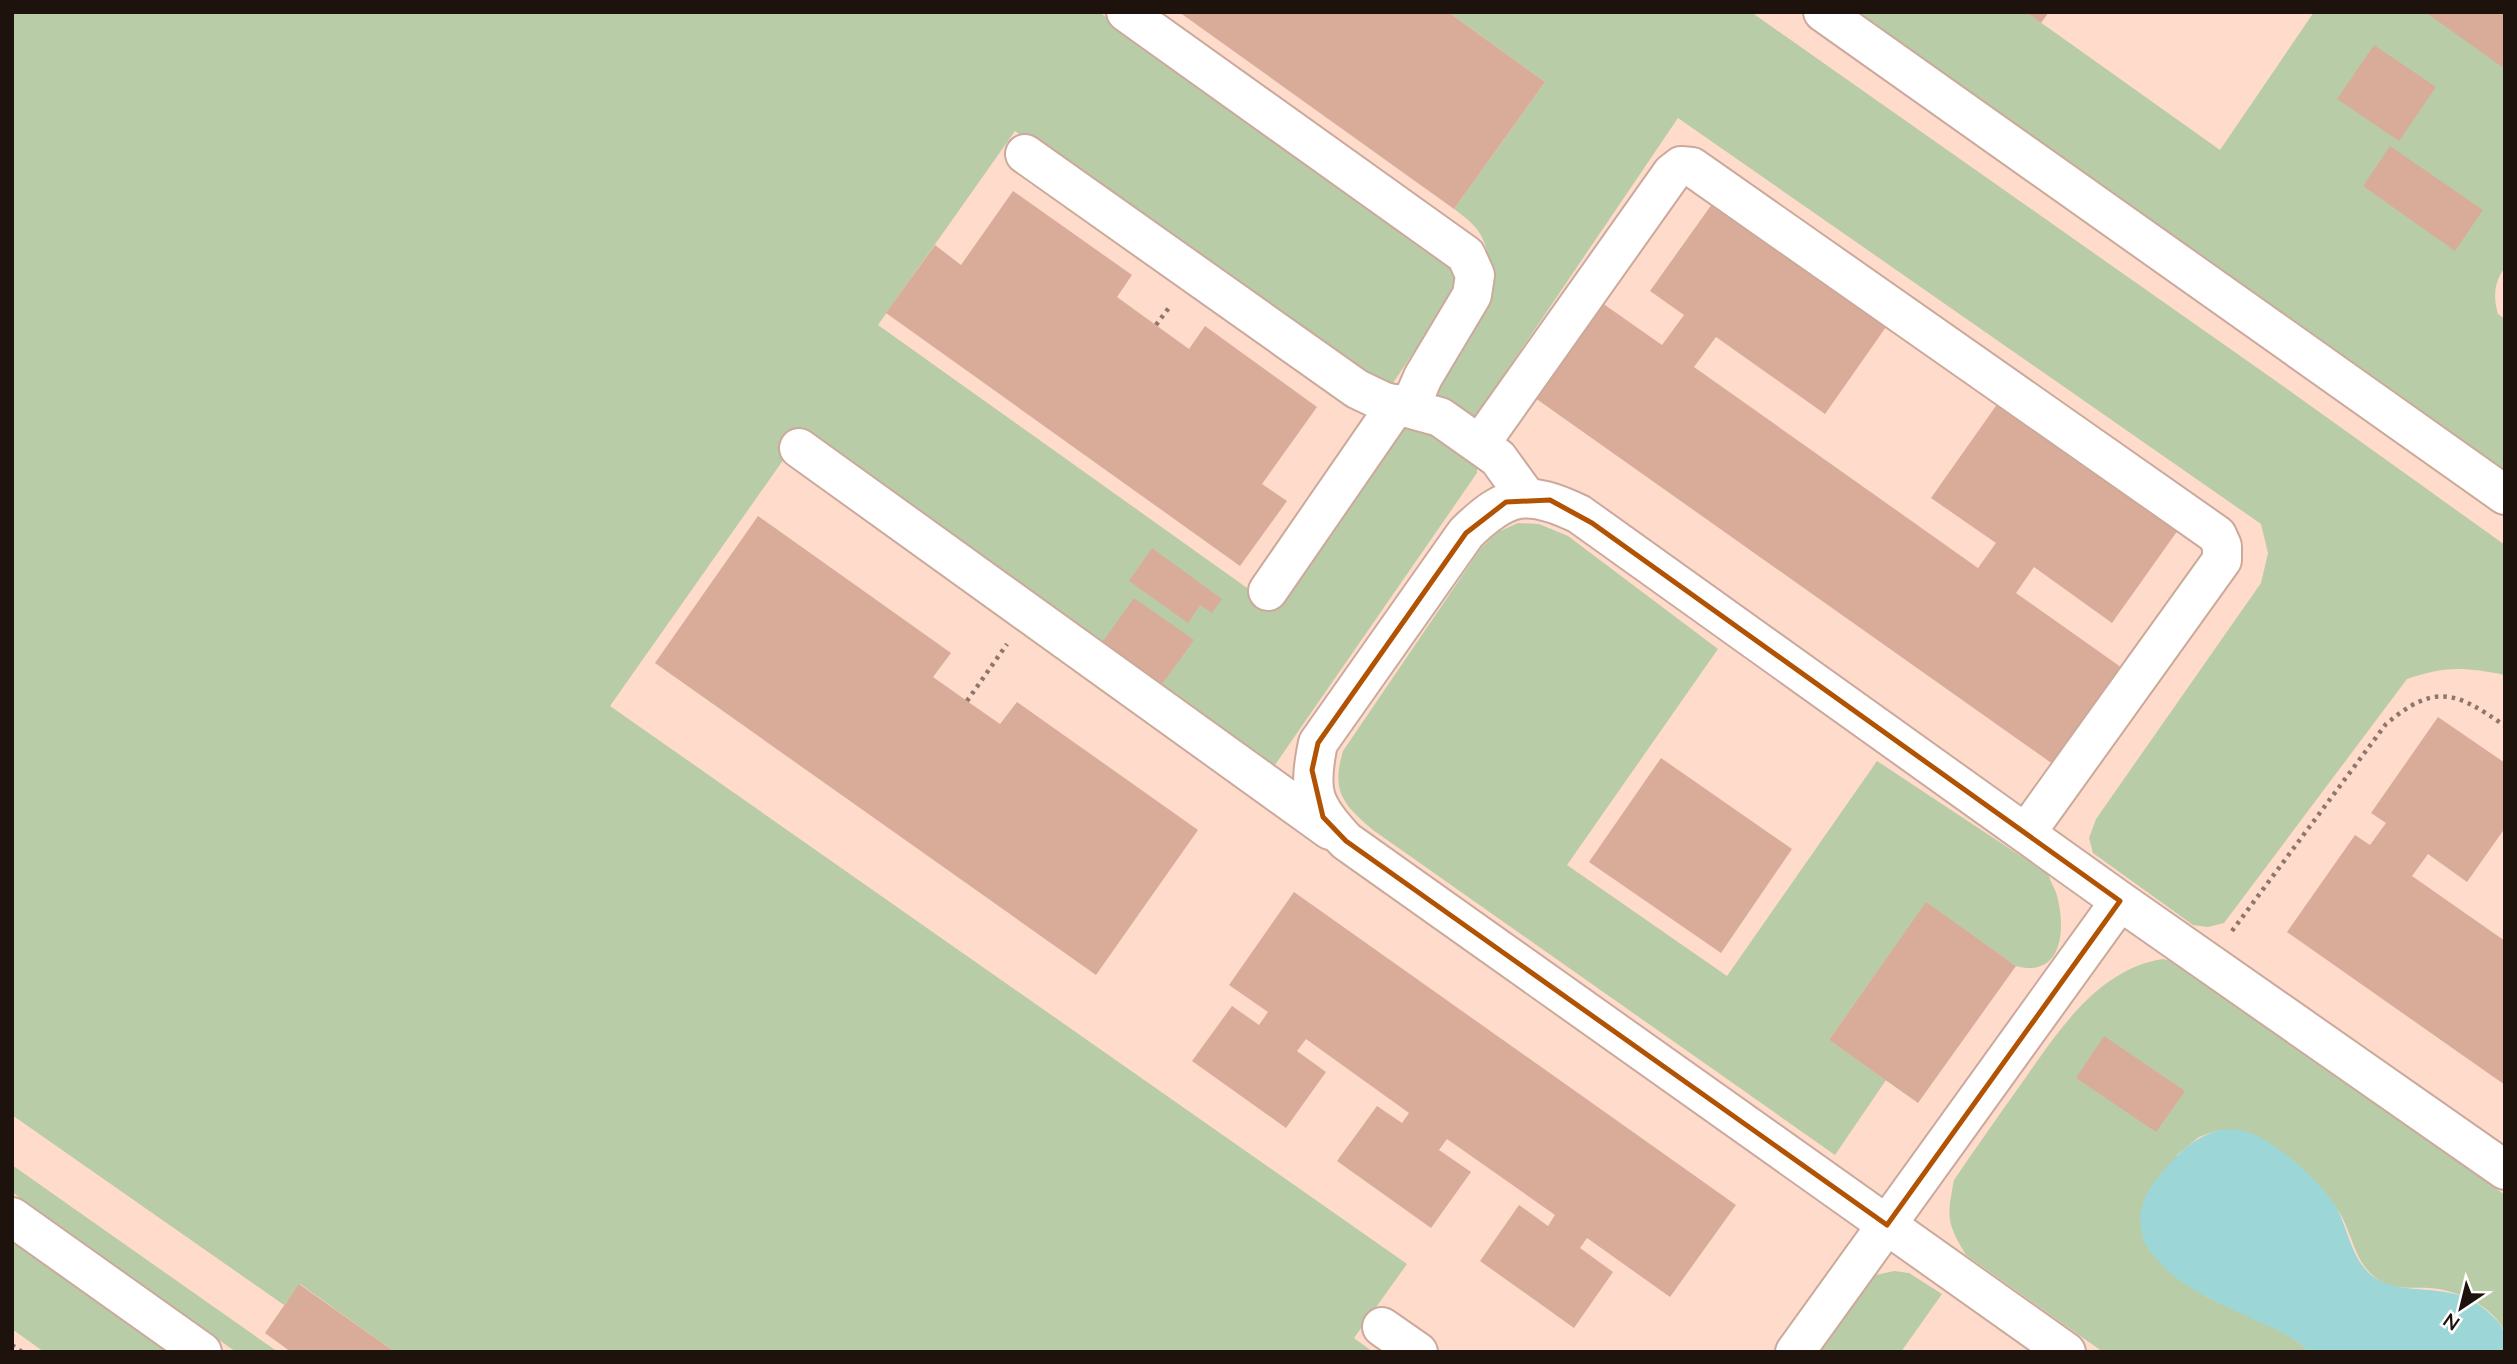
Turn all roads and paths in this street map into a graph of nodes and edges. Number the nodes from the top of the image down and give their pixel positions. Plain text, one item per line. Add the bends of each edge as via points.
1 (1126, 12) edge
2 (1823, 12) edge
3 (1025, 154) dead end
4 (1403, 406) junction
5 (1480, 444) junction
6 (799, 448) dead end
7 (2505, 495) edge
8 (1527, 498) junction
9 (1268, 591) dead end
10 (1029, 613) junction
11 (967, 701) dead end
12 (2505, 726) edge
13 (2026, 833) junction
14 (1346, 841) junction
15 (2120, 901) junction
16 (2209, 962) junction
17 (2505, 1170) edge
18 (12, 1217) edge
19 (1887, 1225) junction
20 (1382, 1327) dead end
21 (12, 1345) edge
22 (22, 1352) edge
23 (202, 1352) edge
24 (1418, 1352) edge
25 (1795, 1352) edge
26 (2066, 1352) edge

1 - 4 street via 1466,255 1475,275 1472,295
2 - 7 street
3 - 4 street via 1357,389
4 - 5 street via 1440,417
4 - 9 street
5 - 8 street via 1499,458
5 - 13 street via 1672,173 1681,166 1692,167 2217,535 2222,560
6 - 10 street
8 - 13 street via 1550,500 1579,513
8 - 14 street via 1506,502 1466,533 1318,743 1313,793 1323,817
10 - 11 path
10 - 14 street
12 - 16 path via 2456,696 2428,697 2407,707 2386,724
13 - 15 street
14 - 19 street
15 - 16 street
15 - 19 street
16 - 17 street
18 - 23 street
19 - 25 street
19 - 26 street
20 - 24 street
21 - 22 path

